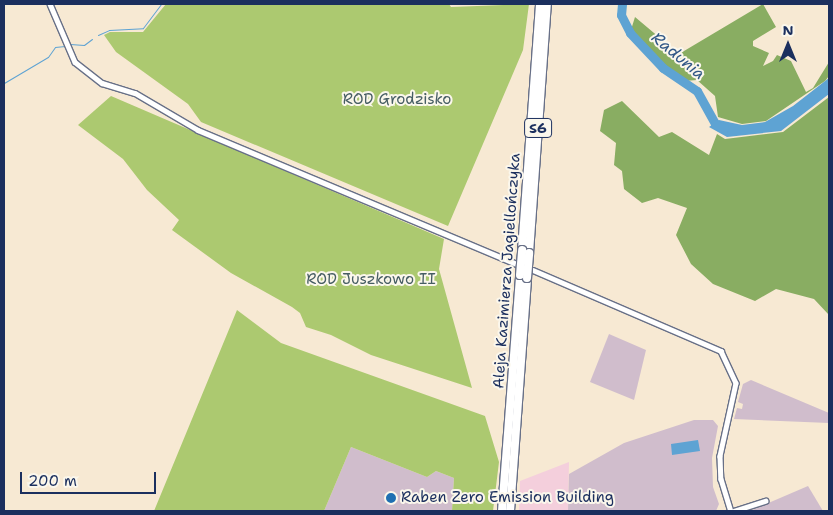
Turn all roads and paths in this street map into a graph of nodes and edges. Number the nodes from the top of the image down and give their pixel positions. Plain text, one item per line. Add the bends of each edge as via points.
1 (50, 4) edge
2 (540, 4) edge
3 (547, 4) edge
4 (525, 251) junction
5 (516, 264) dead end
6 (533, 270) dead end
7 (523, 276) junction
8 (765, 501) dead end
9 (502, 511) edge
10 (510, 511) edge
11 (732, 511) edge

1 - 5 street via 75,62 102,83 135,93 198,130
2 - 4 highway, Aleja Kazimierza Jagiellończyka / S6
3 - 4 highway, Aleja Kazimierza Jagiellończyka / S6
4 - 7 highway, Aleja Kazimierza Jagiellończyka / S6, bridge
6 - 11 street via 721,351 736,383 720,456 721,479
7 - 9 highway, Aleja Kazimierza Jagiellończyka / S6
7 - 10 highway, Aleja Kazimierza Jagiellończyka / S6
8 - 11 street

